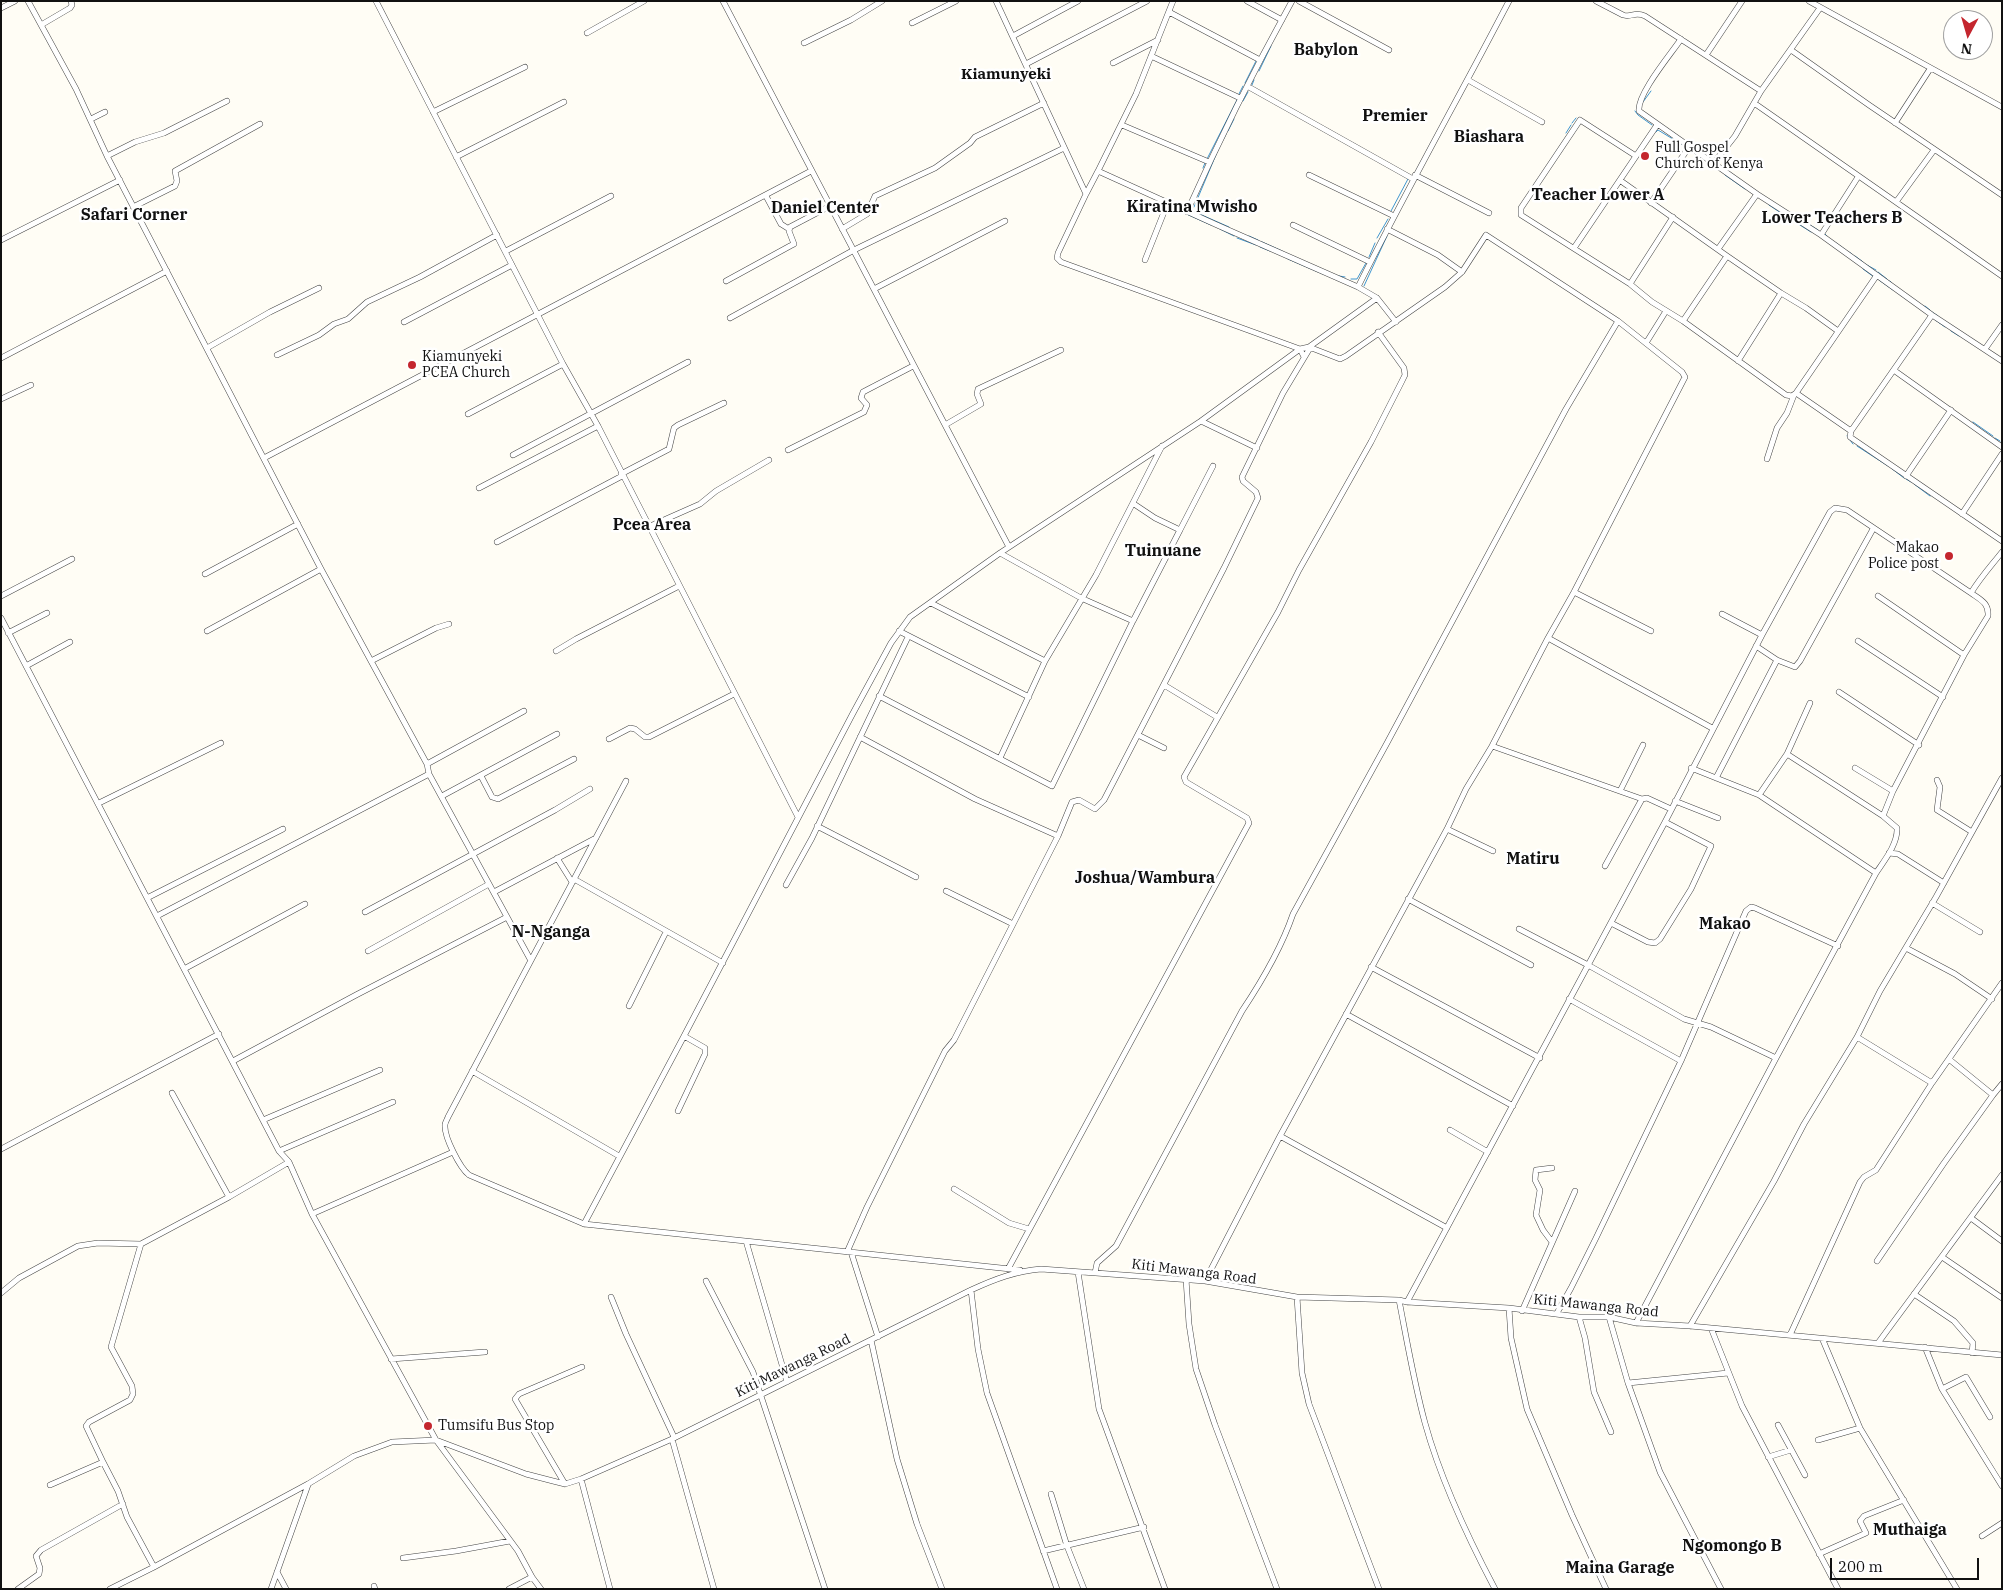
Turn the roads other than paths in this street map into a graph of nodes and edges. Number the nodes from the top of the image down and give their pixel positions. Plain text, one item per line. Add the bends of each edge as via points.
1 (15, 1) edge
2 (28, 1) edge
3 (71, 1) edge
4 (376, 1) edge
5 (644, 1) edge
6 (722, 1) edge
7 (882, 1) edge
8 (956, 1) edge
9 (996, 1) edge
10 (1078, 1) edge
11 (1147, 1) edge
12 (1173, 1) edge
13 (1247, 1) edge
14 (1292, 1) edge
15 (1298, 1) edge
16 (1509, 1) edge
17 (1596, 1) edge
18 (1742, 1) edge
19 (1809, 1) edge
20 (1, 8) edge
21 (1820, 8) junction
22 (1169, 12) junction
23 (1282, 20) junction
24 (912, 23) dead end
25 (41, 25) junction
26 (586, 33) dead end
27 (1013, 36) junction
28 (1681, 39) junction
29 (1158, 40) junction
30 (804, 43) dead end
31 (1389, 50) dead end
32 (1791, 50) junction
33 (1706, 55) junction
34 (1151, 56) junction
35 (1260, 60) junction
36 (1114, 63) dead end
37 (1026, 64) junction
38 (525, 67) dead end
39 (1930, 69) junction
40 (1468, 80) junction
41 (1247, 86) junction
42 (1761, 91) junction
43 (1240, 98) junction
44 (227, 100) dead end
45 (564, 102) dead end
46 (1044, 103) junction
47 (1754, 103) junction
48 (2002, 107) edge
49 (105, 112) dead end
50 (433, 112) junction
51 (91, 120) junction
52 (1542, 122) dead end
53 (260, 124) dead end
54 (1895, 124) junction
55 (1122, 125) junction
56 (1657, 125) junction
57 (1689, 147) junction
58 (1064, 148) junction
59 (1934, 150) junction
60 (107, 156) junction
61 (1636, 156) junction
62 (456, 158) junction
63 (1209, 162) junction
64 (1713, 164) junction
65 (811, 171) junction
66 (1098, 171) junction
67 (1309, 175) dead end
68 (1414, 177) junction
69 (1858, 177) junction
70 (120, 180) junction
71 (1621, 181) junction
72 (1086, 194) junction
73 (1757, 194) junction
74 (611, 196) dead end
75 (766, 196) junction
76 (2002, 196) edge
77 (1168, 202) junction
78 (1896, 202) junction
79 (1651, 203) junction
80 (830, 206) junction
81 (133, 207) junction
82 (1187, 212) junction
83 (1488, 213) dead end
84 (1394, 216) junction
85 (1674, 218) junction
86 (1005, 221) dead end
87 (1293, 225) dead end
88 (789, 229) junction
89 (842, 229) junction
90 (1387, 229) junction
91 (1821, 235) junction
92 (497, 236) junction
93 (1, 240) edge
94 (1574, 248) junction
95 (1718, 249) junction
96 (854, 250) junction
97 (506, 251) junction
98 (1726, 256) junction
99 (1145, 260) dead end
100 (1370, 262) junction
101 (512, 265) junction
102 (167, 271) junction
103 (1462, 272) junction
104 (1877, 275) junction
105 (2002, 276) edge
106 (726, 281) dead end
107 (1630, 284) junction
108 (1358, 287) junction
109 (319, 288) dead end
110 (874, 289) junction
111 (1781, 294) junction
112 (1377, 298) junction
113 (1666, 311) junction
114 (538, 315) junction
115 (1932, 315) junction
116 (730, 318) dead end
117 (1618, 321) junction
118 (404, 322) dead end
119 (1396, 322) junction
120 (1683, 322) junction
121 (2002, 325) edge
122 (1838, 331) junction
123 (1378, 332) junction
124 (1646, 343) junction
125 (207, 348) junction
126 (1310, 348) junction
127 (1300, 349) junction
128 (1986, 349) junction
129 (1061, 350) dead end
130 (277, 355) dead end
131 (1304, 357) junction
132 (1, 358) edge
133 (1738, 361) junction
134 (2002, 361) edge
135 (688, 362) dead end
136 (563, 364) junction
137 (913, 366) junction
138 (1895, 371) junction
139 (30, 385) dead end
140 (1795, 394) junction
141 (1, 399) edge
142 (724, 403) dead end
143 (1951, 410) junction
144 (468, 414) dead end
145 (590, 414) junction
146 (1201, 421) junction
147 (944, 425) junction
148 (598, 426) junction
149 (1851, 432) junction
150 (1162, 446) junction
151 (2002, 447) edge
152 (1257, 448) junction
153 (788, 450) dead end
154 (512, 454) dead end
155 (2002, 454) edge
156 (264, 458) junction
157 (1767, 459) dead end
158 (768, 460) dead end
159 (1213, 466) dead end
160 (621, 475) junction
161 (1906, 476) junction
162 (479, 488) dead end
163 (1134, 504) junction
164 (1962, 514) junction
165 (298, 524) junction
166 (648, 528) junction
167 (1873, 529) junction
168 (1180, 530) junction
169 (2002, 541) edge
170 (498, 542) dead end
171 (1009, 547) junction
172 (2002, 552) edge
173 (1000, 553) junction
174 (72, 558) dead end
175 (322, 569) junction
176 (205, 574) dead end
177 (679, 586) junction
178 (1574, 592) junction
179 (1972, 593) junction
180 (1, 596) edge
181 (1878, 596) dead end
182 (1082, 598) junction
183 (931, 603) junction
184 (47, 613) dead end
185 (1722, 614) dead end
186 (1, 618) edge
187 (1133, 621) junction
188 (448, 624) dead end
189 (207, 630) dead end
190 (899, 631) junction
191 (1651, 631) dead end
192 (8, 633) junction
193 (1762, 635) junction
194 (908, 637) junction
195 (1548, 638) junction
196 (1858, 641) dead end
197 (70, 642) dead end
198 (1756, 646) junction
199 (556, 652) dead end
200 (1964, 654) junction
201 (1777, 660) junction
202 (371, 661) junction
203 (1045, 661) junction
204 (26, 666) junction
205 (1164, 685) junction
206 (1839, 692) dead end
207 (734, 694) junction
208 (879, 696) junction
209 (1029, 696) junction
210 (1944, 697) junction
211 (1810, 703) dead end
212 (524, 712) dead end
213 (1217, 717) junction
214 (1712, 728) junction
215 (557, 734) dead end
216 (1138, 735) junction
217 (860, 737) junction
218 (608, 739) dead end
219 (221, 743) dead end
220 (1643, 745) dead end
221 (1919, 745) junction
222 (1492, 746) junction
223 (1164, 748) dead end
224 (1787, 754) junction
225 (1000, 758) junction
226 (574, 759) dead end
227 (427, 764) junction
228 (1691, 768) junction
229 (1855, 768) dead end
230 (429, 774) junction
231 (481, 776) junction
232 (1716, 778) junction
233 (2002, 778) edge
234 (1937, 780) dead end
235 (626, 781) dead end
236 (590, 789) dead end
237 (1620, 791) junction
238 (1893, 791) junction
239 (1759, 795) junction
240 (442, 796) junction
241 (1642, 799) junction
242 (1675, 801) junction
243 (99, 803) junction
244 (1671, 809) junction
245 (1884, 816) junction
246 (798, 817) junction
247 (1718, 818) dead end
248 (1665, 822) junction
249 (817, 826) junction
250 (283, 828) dead end
251 (1447, 829) junction
252 (1972, 832) junction
253 (1058, 836) junction
254 (596, 838) junction
255 (1493, 851) dead end
256 (474, 853) junction
257 (1890, 853) junction
258 (557, 858) junction
259 (1605, 866) dead end
260 (1876, 873) junction
261 (916, 877) dead end
262 (573, 881) junction
263 (1944, 883) junction
264 (489, 884) junction
265 (786, 885) dead end
266 (946, 891) dead end
267 (494, 892) junction
268 (147, 898) junction
269 (1408, 899) junction
270 (1932, 903) junction
271 (305, 904) dead end
272 (365, 912) dead end
273 (157, 916) junction
274 (507, 917) junction
275 (1611, 923) junction
276 (1013, 924) junction
277 (1519, 929) dead end
278 (666, 932) junction
279 (1980, 932) dead end
280 (1838, 946) junction
281 (1906, 948) junction
282 (368, 951) dead end
283 (530, 959) junction
284 (723, 963) junction
285 (1530, 965) dead end
286 (1588, 965) junction
287 (1371, 967) junction
288 (184, 969) junction
289 (2002, 983) edge
290 (1569, 999) junction
291 (1992, 999) junction
292 (629, 1006) dead end
293 (1346, 1014) junction
294 (1698, 1023) junction
295 (219, 1034) junction
296 (684, 1036) junction
297 (1857, 1037) junction
298 (1540, 1058) junction
299 (1776, 1058) junction
300 (1950, 1060) junction
301 (233, 1061) junction
302 (1681, 1061) junction
303 (380, 1070) dead end
304 (472, 1071) junction
305 (1932, 1083) junction
306 (2002, 1084) edge
307 (172, 1093) dead end
308 (1994, 1095) junction
309 (393, 1102) dead end
310 (1513, 1106) junction
311 (678, 1111) dead end
312 (263, 1120) junction
313 (1450, 1130) dead end
314 (1280, 1136) junction
315 (1, 1149) edge
316 (279, 1151) junction
317 (453, 1152) junction
318 (1488, 1152) junction
319 (619, 1156) junction
320 (289, 1162) junction
321 (1552, 1168) dead end
322 (2001, 1179) edge
323 (954, 1189) dead end
324 (1574, 1190) dead end
325 (229, 1198) junction
326 (312, 1214) junction
327 (1971, 1218) junction
328 (584, 1224) junction
329 (1447, 1228) junction
330 (1029, 1229) junction
331 (746, 1241) junction
332 (2002, 1241) edge
333 (1552, 1242) junction
334 (141, 1244) junction
335 (849, 1252) junction
336 (1942, 1257) junction
337 (1877, 1261) dead end
338 (1008, 1268) junction
339 (1023, 1270) junction
340 (1078, 1272) junction
341 (1095, 1273) junction
342 (1186, 1279) junction
343 (706, 1281) dead end
344 (1205, 1281) junction
345 (971, 1290) junction
346 (1, 1293) edge
347 (1914, 1294) junction
348 (611, 1297) dead end
349 (1297, 1297) junction
350 (2002, 1298) edge
351 (1399, 1300) junction
352 (1408, 1302) junction
353 (1509, 1308) junction
354 (1522, 1310) junction
355 (1556, 1313) junction
356 (1579, 1317) junction
357 (1609, 1317) junction
358 (1636, 1323) junction
359 (1690, 1326) junction
360 (1711, 1328) junction
361 (1790, 1335) junction
362 (878, 1337) junction
363 (1822, 1338) junction
364 (870, 1340) junction
365 (1878, 1343) junction
366 (1925, 1347) junction
367 (485, 1352) dead end
368 (1972, 1353) junction
369 (2001, 1353) edge
370 (391, 1358) junction
371 (582, 1368) dead end
372 (1728, 1373) junction
373 (787, 1382) junction
374 (1628, 1383) junction
375 (1942, 1389) junction
376 (761, 1395) junction
377 (1990, 1416) dead end
378 (1778, 1425) dead end
379 (1860, 1428) junction
380 (1611, 1432) dead end
381 (673, 1438) junction
382 (436, 1440) junction
383 (1818, 1440) dead end
384 (1791, 1450) junction
385 (1768, 1457) junction
386 (103, 1462) junction
387 (1805, 1475) dead end
388 (581, 1479) junction
389 (2001, 1482) edge
390 (308, 1484) junction
391 (565, 1484) junction
392 (50, 1485) dead end
393 (1050, 1494) dead end
394 (1904, 1500) junction
395 (123, 1504) junction
396 (2002, 1523) edge
397 (1144, 1527) junction
398 (1982, 1536) dead end
399 (510, 1541) junction
400 (1067, 1546) junction
401 (1043, 1551) junction
402 (1819, 1554) junction
403 (402, 1558) dead end
404 (154, 1568) junction
405 (277, 1572) junction
406 (532, 1577) junction
407 (18, 1588) edge
408 (110, 1589) edge
409 (270, 1589) edge
410 (286, 1589) edge
411 (509, 1589) edge
412 (541, 1589) edge
413 (610, 1589) edge
414 (714, 1589) edge
415 (826, 1589) edge
416 (942, 1589) edge
417 (1056, 1589) edge
418 (1084, 1589) edge
419 (1165, 1589) edge
420 (1277, 1589) edge
421 (1379, 1589) edge
422 (1495, 1589) edge
423 (1606, 1589) edge
424 (1721, 1589) edge
425 (1838, 1589) edge
426 (1957, 1589) edge

1 - 20 street
2 - 25 street
3 - 25 street via 70,8
4 - 50 street
5 - 26 street
6 - 65 street
7 - 30 street
8 - 24 street
9 - 27 street
10 - 27 street
11 - 37 street
12 - 22 street
13 - 23 street
14 - 23 street
15 - 31 street
16 - 40 street
17 - 28 street via 1623,15 1640,13
18 - 33 street
19 - 21 street
21 - 32 street
21 - 39 street
22 - 29 street
22 - 35 street
23 - 35 street
25 - 51 street
27 - 37 street
28 - 33 street
28 - 56 street via 1640,102 1639,111
29 - 34 street
29 - 36 street
32 - 42 street
32 - 54 street
33 - 42 street
34 - 43 street
34 - 55 street
35 - 41 street
37 - 46 street
38 - 50 street
39 - 48 street
39 - 54 street
40 - 52 street
40 - 68 street
41 - 43 street
41 - 68 street
42 - 47 street
43 - 63 street
44 - 60 street via 164,134 144,138
45 - 62 street
46 - 58 street
46 - 89 street via 975,137 935,168 875,196 867,214
47 - 64 street via 1735,136
47 - 69 street
49 - 51 street
50 - 62 street
51 - 60 street
53 - 81 street via 174,171 176,186
54 - 59 street
55 - 63 street
55 - 66 street
56 - 57 street
56 - 61 street
57 - 64 street
57 - 79 street
58 - 72 street
58 - 96 street
59 - 76 street
59 - 78 street
60 - 70 street
61 - 71 street
61 - 94 street via 1584,121 1580,120 1575,127 1520,211 1521,215
62 - 92 street
63 - 82 street
64 - 73 street
65 - 75 street
65 - 80 street
66 - 72 street
66 - 77 street
67 - 84 street
68 - 83 street
68 - 84 street
69 - 78 street
69 - 91 street
70 - 81 street
70 - 93 street
71 - 79 street
71 - 94 street
72 - 127 street via 1058,253 1057,258 1061,262
73 - 91 street
73 - 95 street
74 - 97 street
75 - 88 street via 781,224
75 - 114 street
77 - 82 street
77 - 99 street
78 - 105 street
79 - 85 street
80 - 88 street
80 - 89 street
81 - 102 street
82 - 108 street
84 - 90 street
85 - 95 street
85 - 107 street
86 - 110 street
87 - 100 street
88 - 106 street via 794,244
89 - 96 street
90 - 100 street
90 - 103 street via 1438,255
91 - 104 street
92 - 97 street
92 - 130 street via 367,302 348,319
94 - 107 street
95 - 98 street
96 - 110 street
96 - 116 street
97 - 101 street
98 - 111 street
98 - 120 street
100 - 108 street
101 - 114 street
101 - 118 street
102 - 125 street
102 - 132 street
103 - 117 street via 1486,235
103 - 119 street
104 - 115 street
104 - 122 street
107 - 113 street
108 - 112 street
109 - 125 street
110 - 137 street
111 - 122 street
111 - 133 street
112 - 119 street
112 - 126 street
113 - 120 street
113 - 124 street
114 - 136 street
114 - 156 street
115 - 128 street
115 - 138 street
117 - 124 street
117 - 341 street via 1566,409 1116,1246 1097,1263
119 - 123 street
120 - 133 street
121 - 128 street
122 - 140 street
123 - 126 street via 1340,359
123 - 213 street via 1404,368 1401,383 1278,612
124 - 178 street via 1685,377
125 - 156 street
126 - 127 street
126 - 131 street
127 - 131 street
127 - 146 street
128 - 134 street
129 - 147 street via 978,389 981,404
131 - 152 street
133 - 140 street via 1786,395
135 - 145 street
136 - 144 street
136 - 145 street
137 - 147 street
137 - 153 street via 863,392 861,398 867,405 864,412
138 - 143 street
138 - 149 street
139 - 141 street
140 - 149 street
140 - 157 street
142 - 160 street via 678,425 674,428 668,449
143 - 151 street
143 - 161 street
145 - 148 street
145 - 154 street
146 - 150 street
146 - 152 street
147 - 171 street
148 - 160 street
148 - 162 street
149 - 161 street via 1852,440
150 - 163 street
150 - 171 street
152 - 205 street via 1242,477 1256,492 1257,500
155 - 164 street
156 - 165 street
158 - 166 street via 700,504
159 - 168 street
160 - 166 street
160 - 170 street
161 - 164 street
163 - 168 street
163 - 182 street
164 - 169 street
165 - 175 street
165 - 176 street
166 - 177 street
167 - 179 street
167 - 193 street via 1847,510 1835,508 1830,512
167 - 201 street via 1800,661 1795,667
168 - 187 street
171 - 173 street
172 - 179 street
173 - 182 street
173 - 183 street
174 - 180 street
175 - 189 street
175 - 202 street
177 - 199 street
177 - 207 street
178 - 191 street
178 - 195 street
179 - 200 street via 1985,603 1988,616
181 - 200 street
182 - 187 street
182 - 203 street
183 - 190 street via 910,617
183 - 203 street
184 - 192 street
185 - 193 street
186 - 192 street
187 - 225 street via 1052,786
188 - 202 street
190 - 194 street
190 - 246 street
192 - 204 street
193 - 198 street
194 - 208 street
194 - 209 street
195 - 214 street
195 - 222 street
196 - 210 street
197 - 204 street
198 - 201 street
198 - 214 street
200 - 210 street
201 - 232 street
202 - 227 street
203 - 209 street
204 - 243 street
205 - 213 street
205 - 216 street
206 - 221 street
207 - 218 street via 649,737 630,728
207 - 246 street
208 - 217 street
208 - 225 street
209 - 225 street
210 - 221 street
211 - 224 street
212 - 227 street
213 - 330 street via 1184,780 1247,818 1250,823
214 - 228 street
215 - 231 street
216 - 223 street
216 - 253 street via 1104,800 1095,809 1079,800 1072,802
217 - 249 street
217 - 253 street via 975,799
219 - 243 street
220 - 237 street
221 - 238 street
222 - 237 street
222 - 251 street
224 - 239 street
224 - 245 street
226 - 231 street via 498,799 492,797
227 - 230 street
228 - 232 street
228 - 242 street
229 - 238 street
230 - 240 street
230 - 273 street
231 - 240 street
232 - 239 street
233 - 252 street
234 - 252 street via 1940,787 1937,810
235 - 254 street
236 - 256 street
237 - 241 street
238 - 245 street
239 - 260 street
240 - 256 street
241 - 244 street via 1647,798
241 - 259 street
242 - 244 street
242 - 247 street
243 - 268 street
244 - 248 street
245 - 257 street via 1897,828
246 - 284 street
248 - 275 street
248 - 275 street via 1711,846 1691,889 1655,943
249 - 261 street
249 - 265 street
250 - 268 street
251 - 255 street
251 - 269 street
252 - 263 street
253 - 276 street
254 - 258 street
254 - 262 street
256 - 264 street
256 - 272 street
257 - 260 street
257 - 263 street via 1898,854
258 - 262 street
258 - 267 street
260 - 280 street
262 - 278 street
262 - 283 street
263 - 270 street
264 - 267 street
264 - 282 street
266 - 276 street
267 - 274 street
268 - 273 street
269 - 285 street
269 - 287 street
270 - 279 street
270 - 281 street
271 - 288 street
273 - 288 street
274 - 283 street
274 - 301 street
275 - 286 street
276 - 335 street via 954,1040 945,1051 867,1207
277 - 286 street
278 - 284 street
278 - 292 street
280 - 294 street via 1756,908 1748,909
280 - 299 street
281 - 291 street
281 - 297 street
283 - 304 street
284 - 296 street
286 - 290 street
286 - 294 street via 1684,1019
287 - 293 street
287 - 298 street
288 - 295 street
289 - 291 street
290 - 298 street
290 - 302 street
291 - 300 street
293 - 310 street
293 - 314 street
294 - 299 street
294 - 302 street
295 - 301 street
295 - 315 street
296 - 311 street via 705,1048 705,1054
296 - 319 street
297 - 305 street
297 - 359 street
298 - 310 street
299 - 358 street
300 - 305 street
300 - 308 street
301 - 312 street
302 - 355 street via 1576,1280
303 - 312 street
304 - 317 street via 445,1125
304 - 319 street
305 - 361 street via 1876,1170 1860,1182
306 - 308 street
307 - 325 street
308 - 337 street
309 - 316 street
310 - 318 street
312 - 316 street
313 - 318 street
314 - 329 street
314 - 344 street
316 - 320 street
317 - 326 street
317 - 328 street via 469,1176
318 - 329 street
319 - 328 street
320 - 325 street
320 - 326 street
321 - 333 street via 1536,1170 1535,1180 1540,1190 1536,1215
322 - 327 street
323 - 330 street via 1009,1223
324 - 333 street
325 - 334 street
326 - 370 street
327 - 332 street
327 - 336 street
328 - 331 street
329 - 352 street
330 - 338 street
331 - 335 street
331 - 373 street
333 - 354 street
334 - 346 street via 78,1246 19,1278
334 - 386 street via 111,1346 133,1394 130,1400 86,1426
335 - 338 street
335 - 362 street
336 - 347 street
336 - 350 street
338 - 339 street
339 - 340 street, Kiti Mawanga Road
339 - 345 street, Kiti Mawanga Road
340 - 341 street, Kiti Mawanga Road
340 - 397 street via 1099,1409
341 - 342 street, Kiti Mawanga Road
342 - 344 street, Kiti Mawanga Road
342 - 420 street via 1196,1369
343 - 376 street via 753,1372
344 - 349 street, Kiti Mawanga Road
345 - 362 street, Kiti Mawanga Road
345 - 401 street via 987,1393
347 - 365 street
347 - 368 street via 1954,1321 1973,1343
348 - 381 street
349 - 351 street, Kiti Mawanga Road
349 - 421 street via 1302,1373 1308,1404
351 - 352 street, Kiti Mawanga Road
351 - 422 street via 1433,1451
352 - 353 street, Kiti Mawanga Road
353 - 354 street, Kiti Mawanga Road
353 - 423 street via 1510,1338 1527,1408
354 - 355 street, Kiti Mawanga Road
355 - 356 street, Kiti Mawanga Road
356 - 357 street, Kiti Mawanga Road
356 - 380 street via 1594,1392
357 - 358 street, Kiti Mawanga Road
357 - 374 street
358 - 359 street, Kiti Mawanga Road
359 - 360 street, Kiti Mawanga Road
360 - 361 street, Kiti Mawanga Road
360 - 372 street
361 - 363 street, Kiti Mawanga Road
362 - 364 street, Kiti Mawanga Road
363 - 365 street, Kiti Mawanga Road
363 - 379 street
364 - 373 street, Kiti Mawanga Road
364 - 416 street via 897,1459
365 - 366 street, Kiti Mawanga Road
366 - 368 street, Kiti Mawanga Road
366 - 375 street
367 - 370 street
368 - 369 street, Kiti Mawanga Road
370 - 382 street
371 - 391 street via 519,1394 515,1399
372 - 374 street
372 - 385 street
373 - 376 street, Kiti Mawanga Road
374 - 424 street via 1660,1472
375 - 377 street via 1966,1377
375 - 389 street
376 - 381 street, Kiti Mawanga Road
376 - 415 street
378 - 384 street
379 - 383 street
379 - 394 street
381 - 388 street, Kiti Mawanga Road
381 - 414 street
382 - 390 street via 392,1442 354,1456
382 - 391 street via 526,1474
382 - 399 street
384 - 385 street
384 - 387 street
385 - 402 street
386 - 392 street
386 - 395 street
388 - 391 street, Kiti Mawanga Road
388 - 413 street
390 - 404 street
390 - 405 street
393 - 400 street
394 - 402 street via 1864,1516 1860,1521 1866,1533
394 - 426 street
395 - 404 street
395 - 407 street via 41,1550 36,1556 39,1574
396 - 398 street
397 - 400 street
397 - 419 street
399 - 403 street
399 - 406 street
400 - 401 street
400 - 418 street
401 - 417 street
402 - 425 street
404 - 408 street
405 - 409 street
405 - 410 street
406 - 411 street
406 - 412 street

